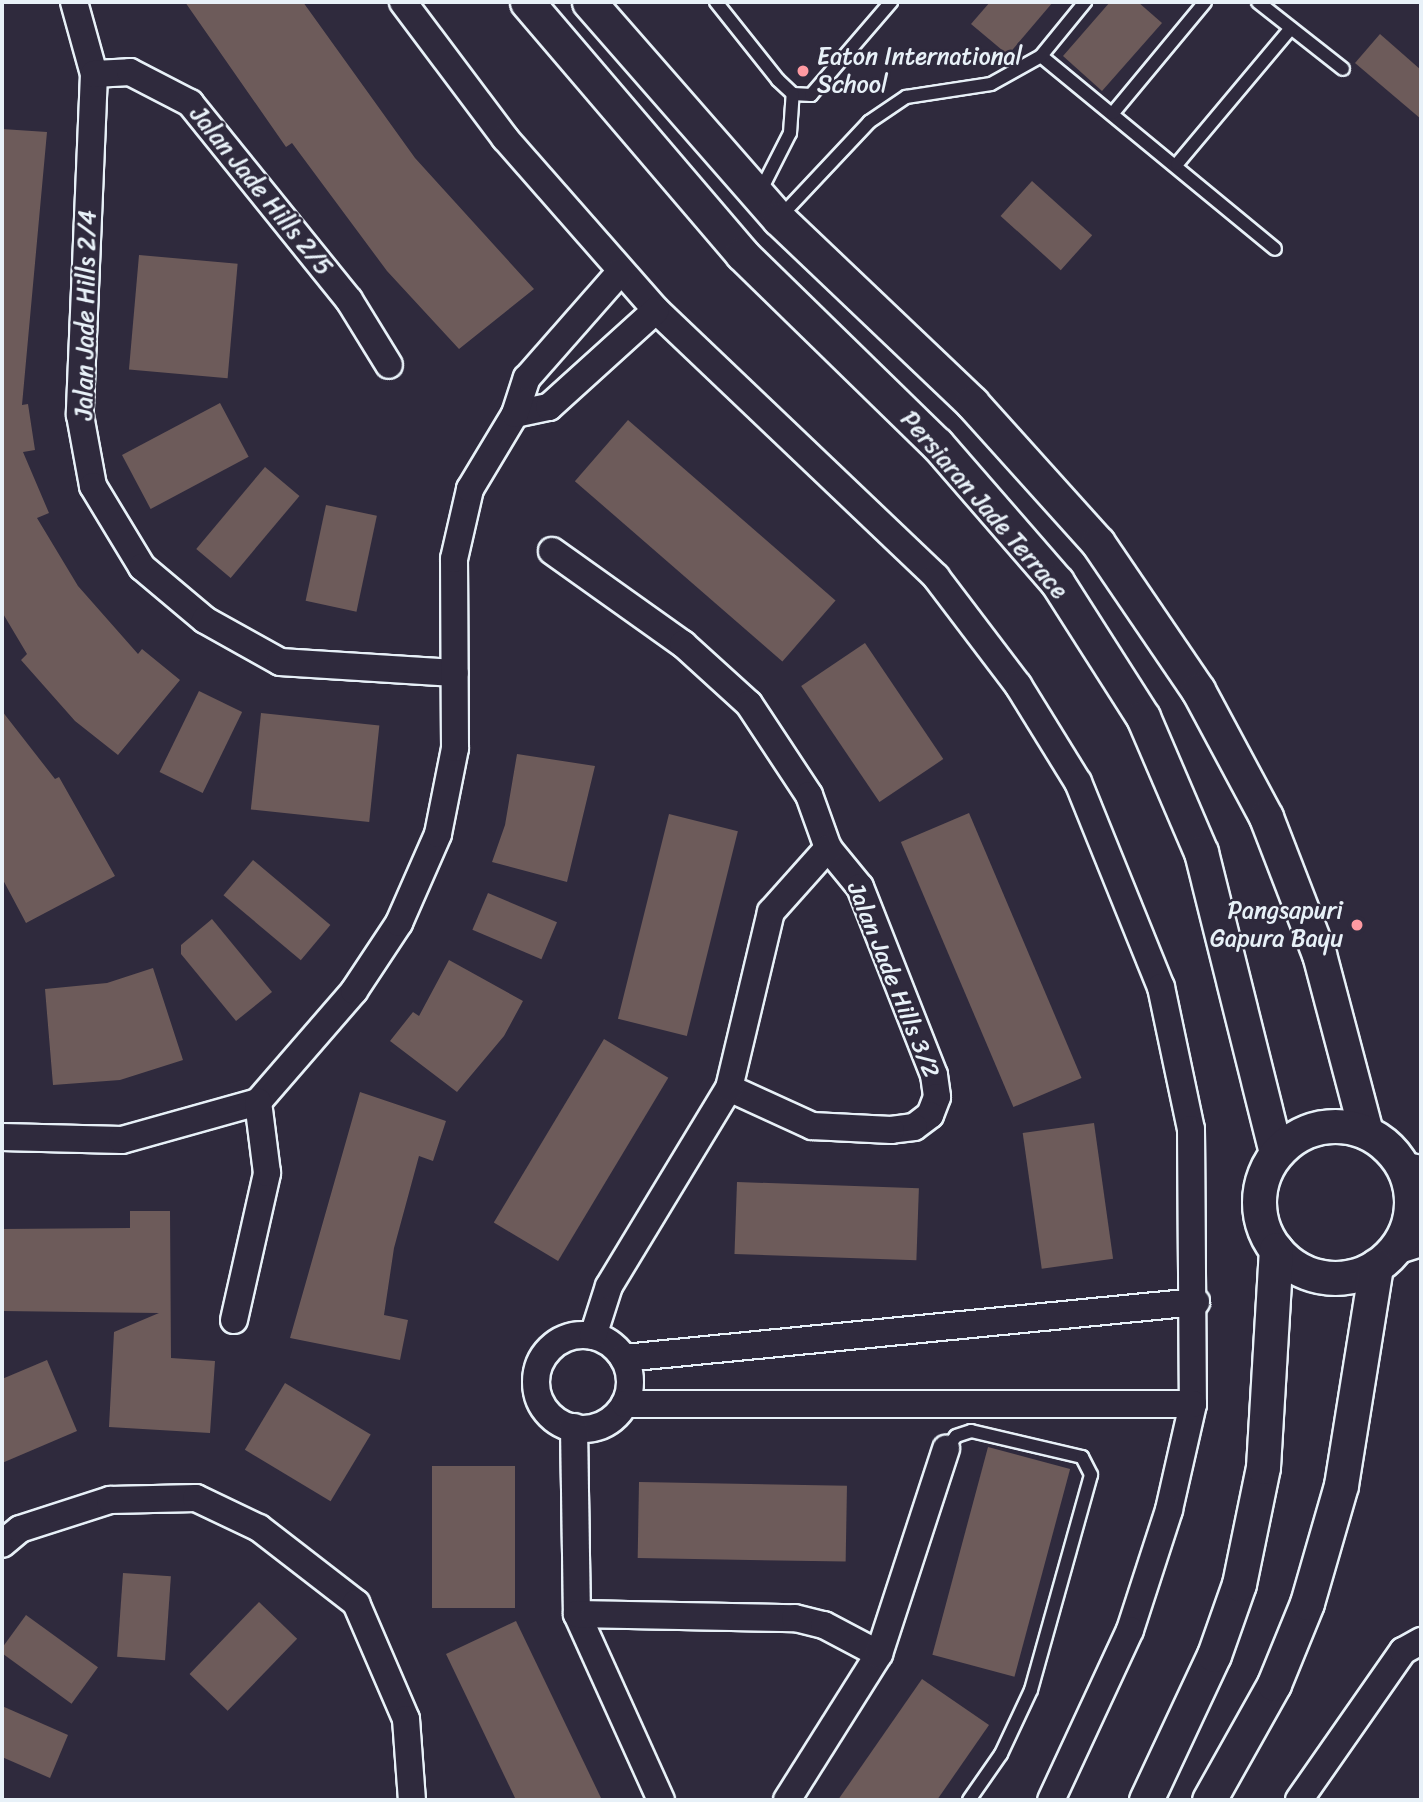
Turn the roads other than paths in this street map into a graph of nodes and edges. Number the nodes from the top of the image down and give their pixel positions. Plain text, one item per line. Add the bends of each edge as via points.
1 (74, 2) edge
2 (403, 2) edge
3 (527, 2) edge
4 (589, 2) edge
5 (716, 2) edge
6 (891, 2) edge
7 (1085, 2) edge
8 (1205, 2) edge
9 (1258, 2) edge
10 (1291, 28) junction
11 (1041, 56) junction
12 (1343, 69) dead end
13 (94, 74) junction
14 (793, 94) junction
15 (1114, 113) junction
16 (1177, 164) junction
17 (769, 207) junction
18 (1275, 249) dead end
19 (621, 271) junction
20 (656, 310) junction
21 (389, 365) dead end
22 (515, 414) junction
23 (552, 551) dead end
24 (455, 673) junction
25 (828, 848) junction
26 (729, 1088) junction
27 (258, 1102) junction
28 (1366, 1132) junction
29 (2, 1137) edge
30 (1276, 1152) junction
31 (1412, 1167) edge
32 (1276, 1249) junction
33 (1397, 1254) edge
34 (1196, 1302) junction
35 (234, 1320) dead end
36 (593, 1336) junction
37 (624, 1358) junction
38 (625, 1404) junction
39 (1193, 1404) junction
40 (574, 1427) junction
41 (946, 1449) joint
42 (2, 1544) edge
43 (577, 1614) junction
44 (1412, 1646) edge
45 (880, 1654) junction
46 (412, 1800) edge
47 (661, 1800) edge
48 (788, 1800) edge
49 (969, 1800) edge
50 (1051, 1800) edge
51 (1146, 1800) edge
52 (1209, 1800) edge
53 (1299, 1800) edge

1 - 13 street, Jalan Jade Hills 2/4
2 - 19 street via 505,138
3 - 30 street, Persiaran Jade Terrace via 742,254 937,444 1057,582 1143,717 1201,852
4 - 17 street
5 - 14 lane
6 - 14 lane via 825,83 811,95
7 - 11 lane
8 - 15 lane
9 - 10 lane
10 - 12 lane
10 - 16 lane
11 - 15 lane
11 - 17 lane via 991,84 906,97 869,122
13 - 21 street, Jalan Jade Hills 2/5 via 130,72 190,103 349,300
13 - 24 street, Jalan Jade Hills 2/4 via 80,415 93,486 142,567 205,620 280,662
14 - 17 lane via 790,132
15 - 16 lane
16 - 18 lane
17 - 28 street via 972,403 1098,543 1198,690 1266,817 1319,954
19 - 20 street
19 - 22 street via 527,378
20 - 22 street via 549,407
20 - 34 street via 936,577 1018,685 1078,782 1161,987 1191,1129
22 - 24 street via 470,489 454,559
23 - 25 street, Jalan Jade Hills 3/2 via 683,645 749,704 809,795
24 - 27 street via 455,748 438,834 400,923 354,991
25 - 26 street via 771,912
25 - 26 street, Jalan Jade Hills 3/2 via 860,887 934,1075 937,1097 930,1115 914,1127 891,1130 811,1126
26 - 36 street via 609,1286
27 - 29 street via 122,1140
27 - 35 street via 267,1173
28 - 30 street via 1318,1128
28 - 31 street
30 - 32 street via 1259,1200
31 - 33 street via 1411,1212
32 - 33 street via 1314,1275 1357,1275
32 - 51 street via 1263,1468 1239,1584 1214,1656
33 - 52 street via 1307,1603 1273,1684
34 - 37 street
34 - 39 street
36 - 37 street
36 - 40 street via 564,1339 537,1371 544,1407
37 - 38 street via 629,1374
38 - 39 street
38 - 40 street via 603,1424
39 - 50 street via 1130,1630
40 - 43 street
41 - 45 street
41 - 49 lane via 956,1436 971,1431 1082,1457 1091,1475 1031,1690 1001,1754
42 - 46 street via 20,1529 110,1500 196,1498 259,1528 356,1603 406,1719
43 - 45 street via 795,1618 824,1625
43 - 47 street
44 - 53 street
45 - 48 street

